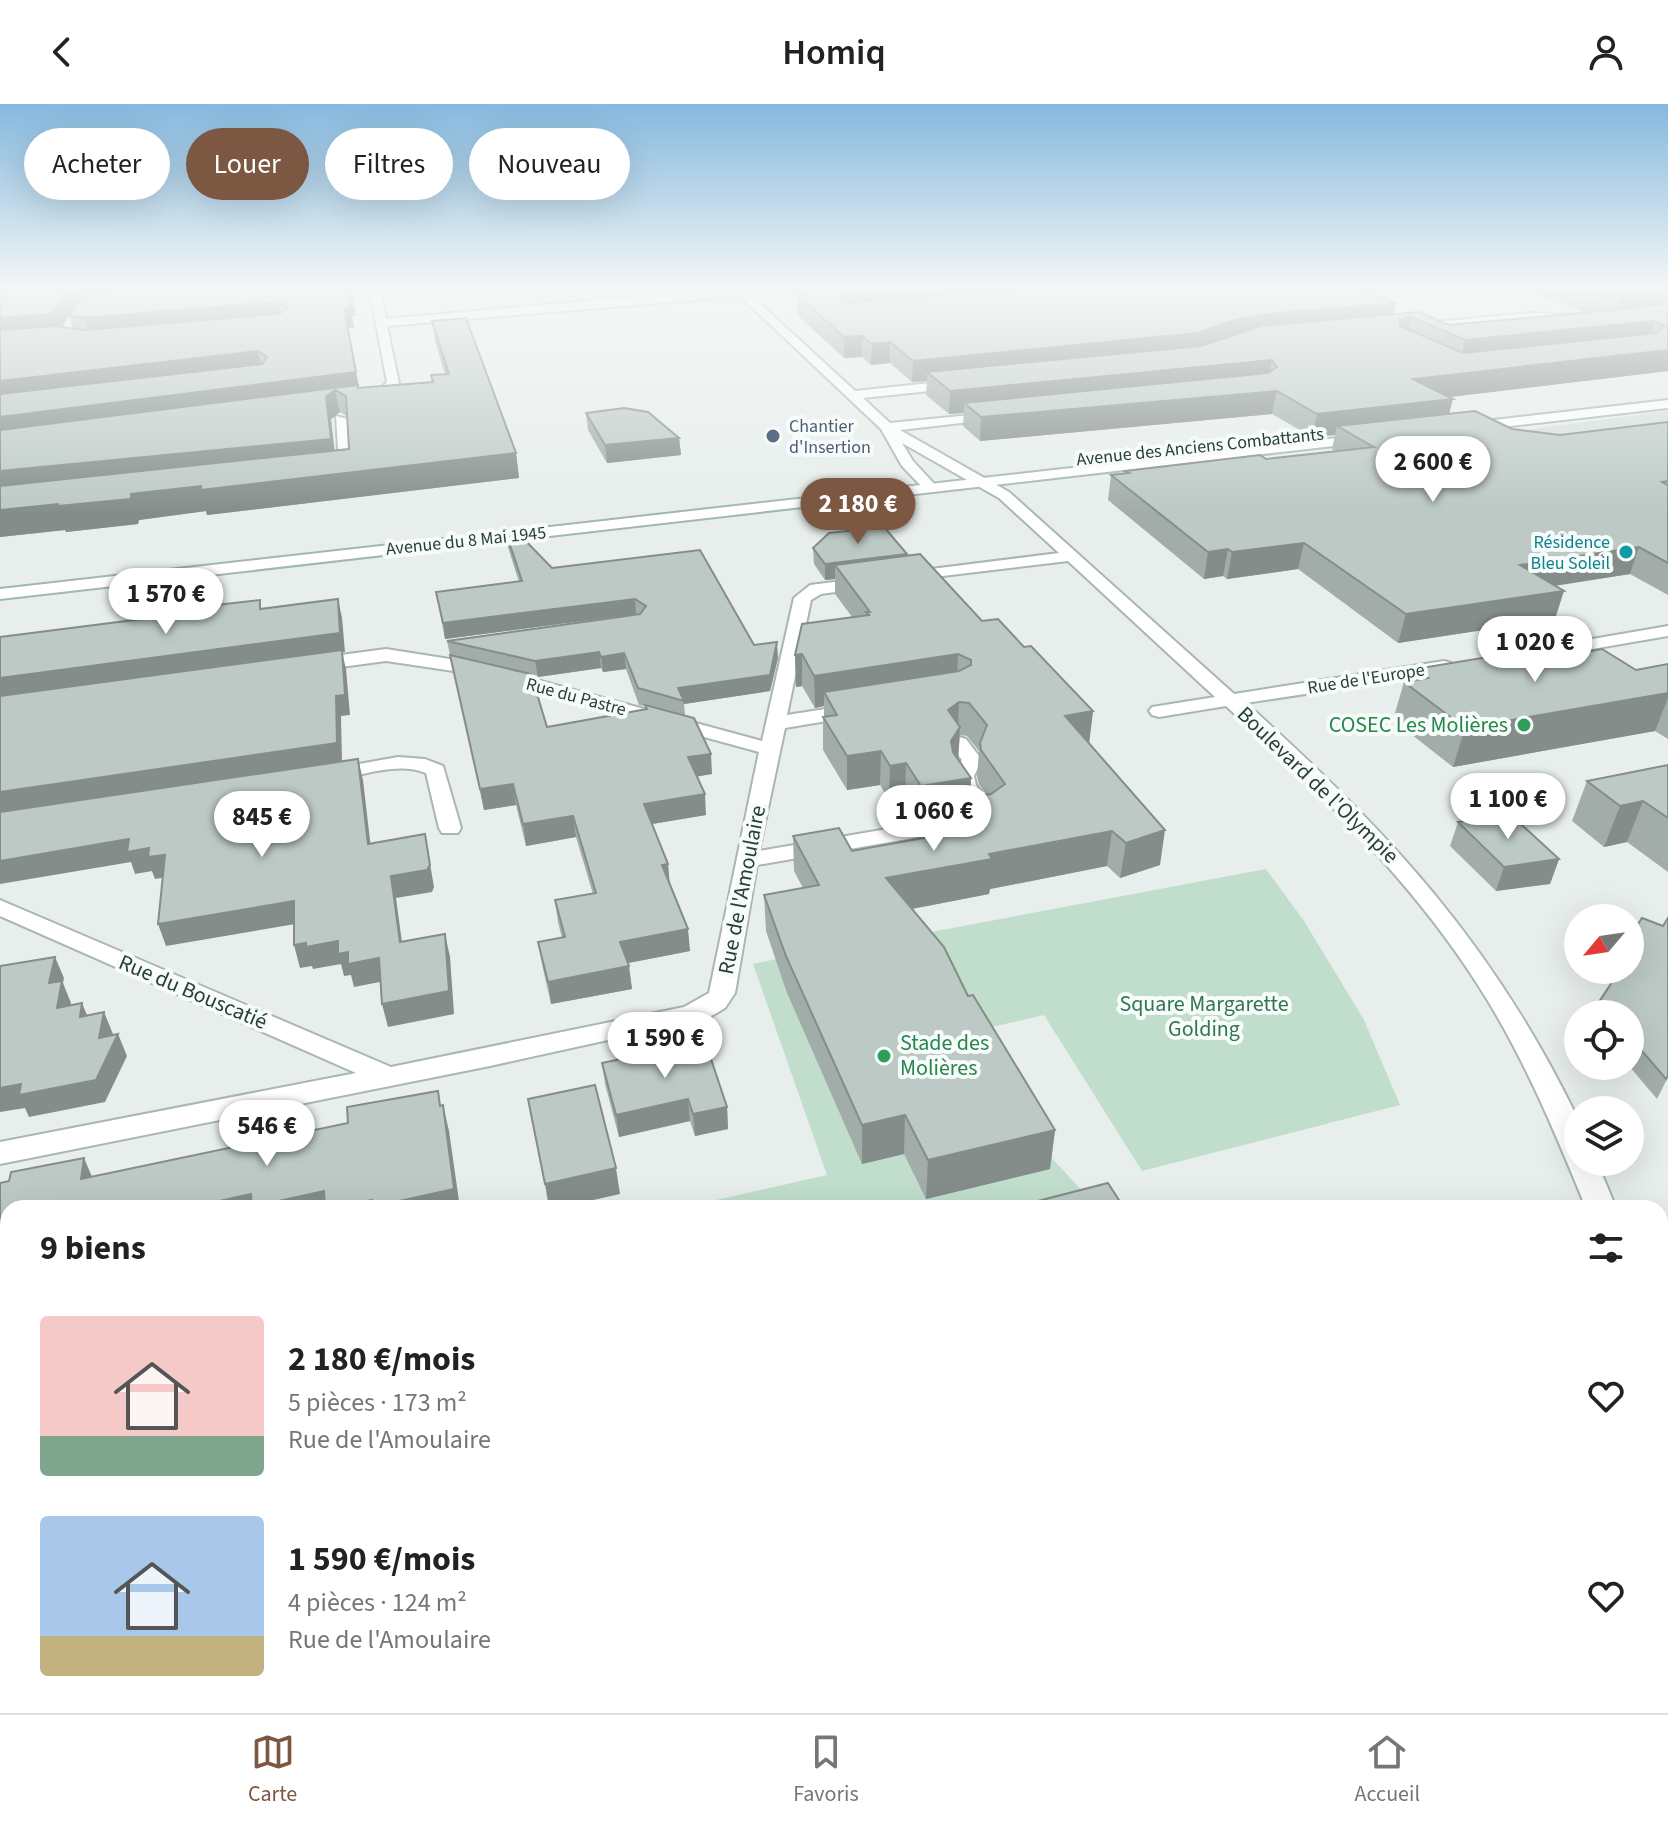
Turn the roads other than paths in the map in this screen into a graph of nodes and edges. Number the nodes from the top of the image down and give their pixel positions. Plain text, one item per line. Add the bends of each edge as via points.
1 (389, 362) edge
2 (817, 362) edge
3 (963, 370) edge
4 (885, 378) dead end
5 (854, 380) dead end
6 (838, 382) junction
7 (978, 382) edge
8 (1668, 394) edge
9 (852, 395) junction
10 (350, 402) edge
11 (1668, 404) edge
12 (1007, 414) edge
13 (341, 419) edge
14 (887, 427) junction
15 (1380, 432) edge
16 (315, 471) edge
17 (972, 478) junction
18 (926, 483) junction
19 (1072, 556) junction
20 (0, 582) edge
21 (0, 594) edge
22 (1668, 631) edge
23 (448, 647) edge
24 (386, 655) junction
25 (1522, 656) edge
26 (1462, 665) edge
27 (285, 669) edge
28 (1231, 700) junction
29 (884, 706) edge
30 (1159, 711) dead end
31 (776, 723) junction
32 (959, 743) edge
33 (770, 749) junction
34 (314, 777) edge
35 (450, 828) dead end
36 (746, 860) junction
37 (0, 907) edge
38 (387, 1076) junction
39 (1564, 1122) edge
40 (0, 1153) edge
41 (1588, 1176) edge
42 (1598, 1200) edge

1 - 10 street via 393,383 382,394
2 - 6 street
3 - 4 street
5 - 6 street
6 - 9 street
7 - 9 street
8 - 11 street via 1451,424
9 - 14 street
12 - 14 street
13 - 16 street via 347,468
14 - 17 street, Boulevard de l'Olympie
14 - 18 street via 907,463
15 - 17 street, Avenue des Anciens Combattants
17 - 18 street, Avenue des Anciens Combattants
17 - 19 street, Boulevard de l'Olympie via 1004,495
18 - 20 street, Avenue du 8 Mai 1945
18 - 21 street, Avenue du 8 Mai 1945
19 - 28 street, Boulevard de l'Olympie
19 - 31 street, Rue de l'Amoulaire via 809,592 803,598
22 - 25 street
23 - 24 street
24 - 27 street, Rue du Pastre
24 - 33 street, Rue du Pastre via 475,669
26 - 28 street, Rue de l'Europe
28 - 30 street, Rue de l'Europe
28 - 39 street, Boulevard de l'Olympie via 1397,862 1454,935 1532,1053
29 - 31 street
31 - 33 street, Rue de l'Amoulaire
32 - 36 street via 972,760 963,776 965,785 988,818
33 - 36 street, Rue de l'Amoulaire
34 - 35 street via 426,763 436,770
36 - 38 street, Rue de l'Amoulaire via 722,993 709,1007
37 - 38 street, Rue du Bouscatié
38 - 40 street, Rue de l'Amoulaire
41 - 42 street

